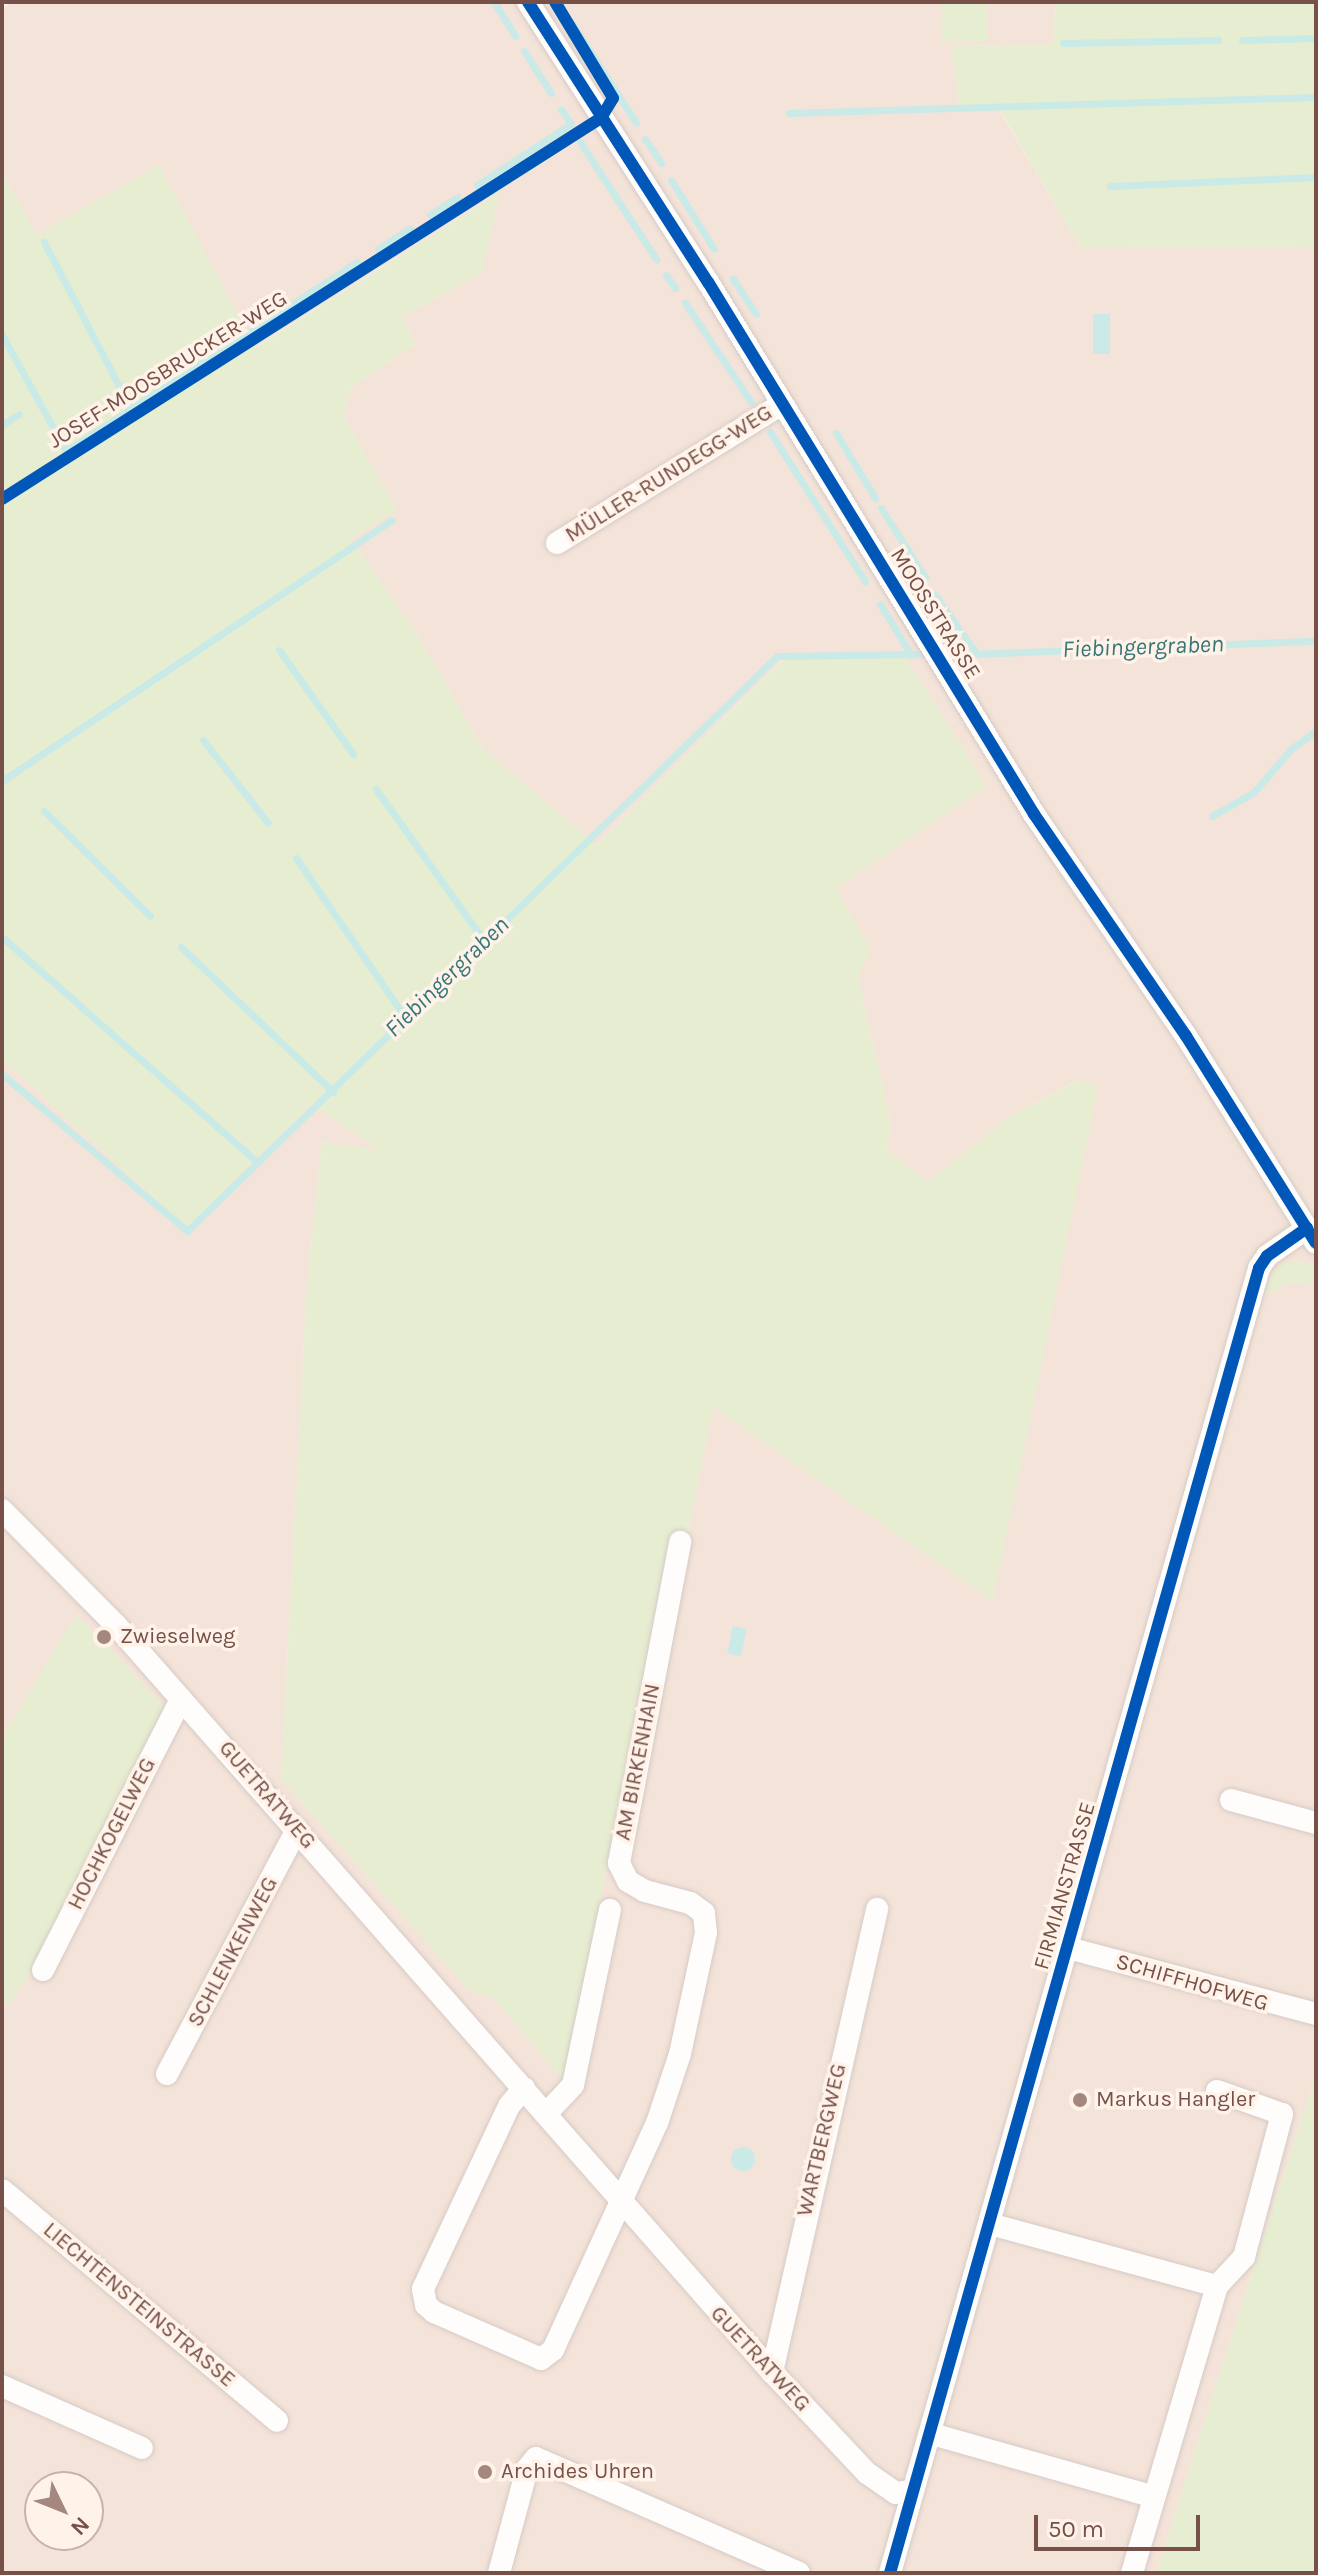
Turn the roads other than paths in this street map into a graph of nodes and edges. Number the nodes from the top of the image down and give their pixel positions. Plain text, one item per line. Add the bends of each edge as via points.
1 (528, 2) edge
2 (782, 404) junction
3 (557, 543) dead end
4 (1311, 1236) edge
5 (2, 1510) edge
6 (680, 1542) dead end
7 (181, 1699) junction
8 (1231, 1800) dead end
9 (1316, 1823) edge
10 (297, 1829) junction
11 (877, 1909) dead end
12 (610, 1910) dead end
13 (1068, 1948) junction
14 (43, 1970) dead end
15 (1316, 2014) edge
16 (167, 2074) dead end
17 (524, 2088) junction
18 (1217, 2091) dead end
19 (546, 2114) junction
20 (2, 2190) edge
21 (622, 2205) junction
22 (990, 2224) junction
23 (1217, 2286) junction
24 (772, 2372) junction
25 (2, 2386) edge
26 (277, 2421) dead end
27 (932, 2434) junction
28 (142, 2448) dead end
29 (910, 2491) junction
30 (1154, 2497) junction
31 (499, 2573) edge
32 (799, 2573) edge
33 (890, 2573) edge
34 (1132, 2573) edge

1 - 2 street, MOOSSTRASSE
2 - 3 street, MÜLLER-RUNDEGG-WEG
2 - 4 street, MOOSSTRASSE via 1034,814 1186,1036
4 - 13 street, FIRMIANSTRASSE via 1267,1256 1259,1268
5 - 7 street, GUETRATWEG
6 - 21 street, AM BIRKENHAIN via 619,1863 628,1881 704,1913 706,1933 680,2054
7 - 10 street, GUETRATWEG
7 - 14 street, HOCHKOGELWEG
8 - 9 street
10 - 16 street, SCHLENKENWEG
10 - 17 street, GUETRATWEG
11 - 24 street, WARTBERGWEG
12 - 19 street via 573,2085
13 - 15 street, SCHIFFHOFWEG
13 - 22 street, FIRMIANSTRASSE
17 - 19 street, GUETRATWEG
17 - 21 street via 509,2106 423,2289 426,2305 541,2359 553,2350
18 - 23 street via 1282,2114 1244,2257
19 - 21 street, GUETRATWEG
20 - 26 street, LIECHTENSTEINSTRASSE
21 - 24 street, GUETRATWEG
22 - 23 street
22 - 27 street, FIRMIANSTRASSE
23 - 30 street
24 - 29 street, GUETRATWEG via 867,2473 896,2493
25 - 28 street
27 - 29 street, FIRMIANSTRASSE
27 - 30 street
29 - 33 street, FIRMIANSTRASSE
30 - 34 street
31 - 32 street via 527,2469 536,2458

